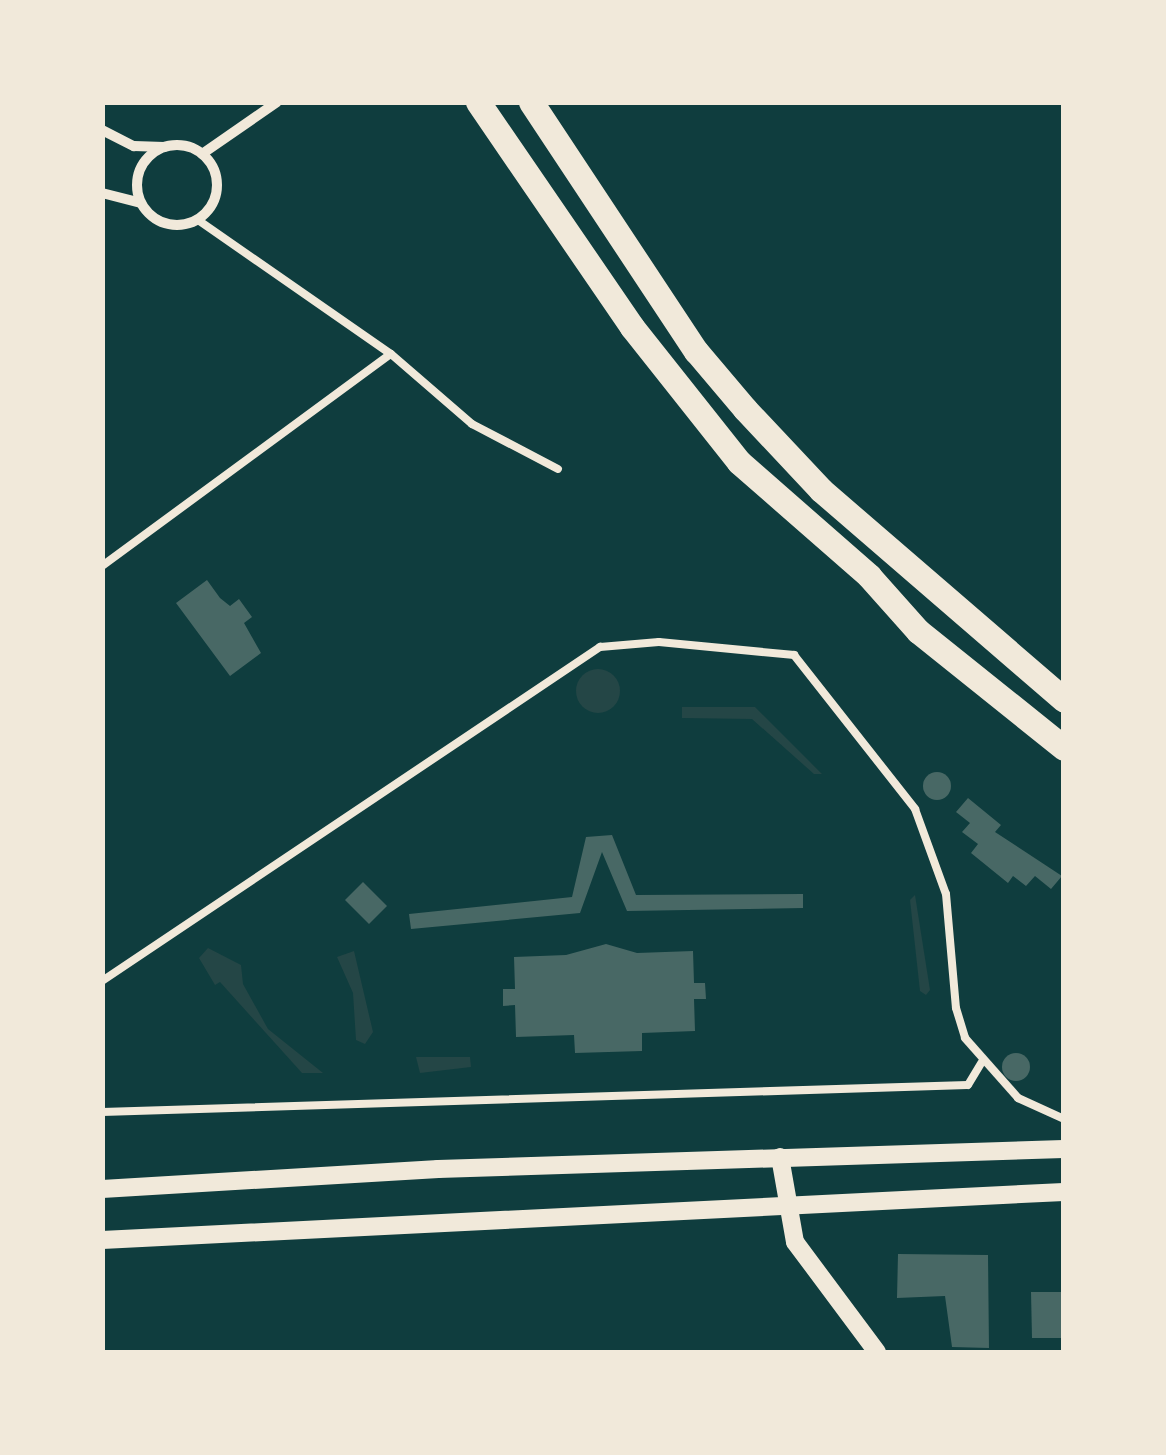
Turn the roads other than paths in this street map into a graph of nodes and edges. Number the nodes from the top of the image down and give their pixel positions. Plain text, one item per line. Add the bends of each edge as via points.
1 (276, 102) edge
2 (478, 102) edge
3 (530, 102) edge
4 (102, 130) edge
5 (165, 147) junction
6 (202, 154) junction
7 (102, 193) edge
8 (142, 203) junction
9 (198, 220) junction
10 (391, 354) junction
11 (558, 469) dead end
12 (102, 566) edge
13 (1064, 700) edge
14 (1064, 748) edge
15 (102, 981) edge
16 (981, 1063) junction
17 (102, 1112) edge
18 (1064, 1119) edge
19 (1064, 1149) edge
20 (780, 1157) junction
21 (102, 1189) edge
22 (1064, 1192) edge
23 (784, 1205) junction
24 (102, 1240) edge
25 (876, 1352) edge

1 - 6 street
2 - 14 highway via 632,327 739,462 869,576 918,632
3 - 13 highway via 696,350 746,409 821,490
4 - 5 street via 134,146
5 - 6 street
5 - 8 street via 138,176
6 - 9 street via 218,188
7 - 8 street
8 - 9 street via 172,225
9 - 10 lane
10 - 11 lane via 472,424
10 - 12 lane
15 - 16 lane via 600,647 659,642 794,656 915,809 946,894 956,1008
16 - 17 lane via 968,1085
16 - 18 lane via 1018,1098
19 - 20 street
20 - 21 street
20 - 23 street
22 - 23 street
23 - 24 street
23 - 25 street via 795,1242

